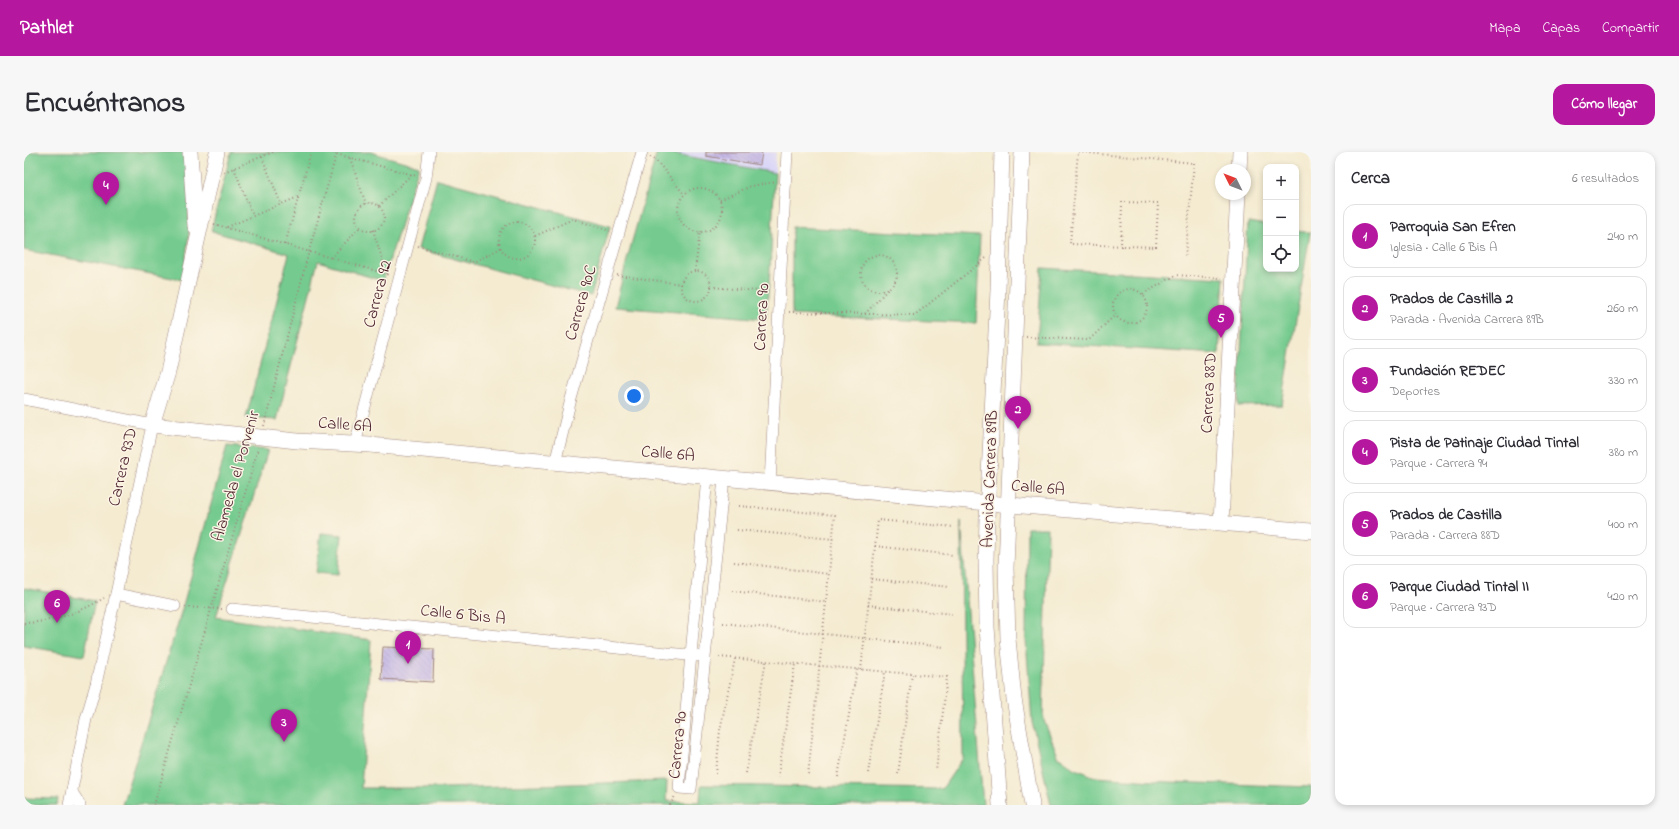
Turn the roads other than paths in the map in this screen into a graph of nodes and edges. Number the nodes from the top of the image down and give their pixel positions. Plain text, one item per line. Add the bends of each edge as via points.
1 (190, 152) edge
2 (217, 152) edge
3 (429, 152) edge
4 (787, 152) edge
5 (1002, 152) edge
6 (1022, 152) edge
7 (1240, 152) edge
8 (641, 153) edge
9 (1239, 164) edge
10 (1238, 200) edge
11 (196, 241) junction
12 (24, 399) edge
13 (152, 425) junction
14 (355, 444) junction
15 (555, 463) junction
16 (707, 477) junction
17 (724, 478) junction
18 (770, 483) junction
19 (988, 503) junction
20 (1008, 505) junction
21 (1221, 522) junction
22 (1311, 531) edge
23 (116, 594) junction
24 (175, 606) dead end
25 (232, 609) dead end
26 (691, 656) junction
27 (705, 657) junction
28 (72, 792) junction
29 (69, 805) edge
30 (80, 805) edge
31 (1000, 805) edge
32 (1032, 805) edge

1 - 11 street
2 - 11 street, Carrera 93D
3 - 14 street, Carrera 92 via 426,178
4 - 18 street, Carrera 90
5 - 19 street, Avenida Carrera 89B
6 - 20 street, Avenida Carrera 89B
7 - 9 street
8 - 15 street, Carrera 90C
10 - 21 street, Carrera 88D
11 - 13 street, Carrera 93D via 168,372
12 - 13 street, Calle 6A
13 - 14 street, Calle 6A via 303,442
13 - 23 street, Carrera 93D
14 - 15 street, Calle 6A
15 - 16 street, Calle 6A
16 - 17 street, Calle 6A
16 - 26 street, Carrera 90
17 - 18 street, Calle 6A
17 - 27 street, Carrera 90
18 - 19 street, Calle 6A
19 - 20 street, Calle 6A
19 - 31 street, Avenida Carrera 89B via 987,627
20 - 21 street, Calle 6A
20 - 32 street, Avenida Carrera 89B via 1008,639 1014,699
21 - 22 street, Calle 6A
23 - 24 street
23 - 28 street, Carrera 93D via 86,719
25 - 26 street, Calle 6 Bis A
26 - 27 street, Calle 6 Bis A
26 - 27 street, Carrera 90 via 679,788 691,789
28 - 29 street, Carrera 93D
28 - 30 street

